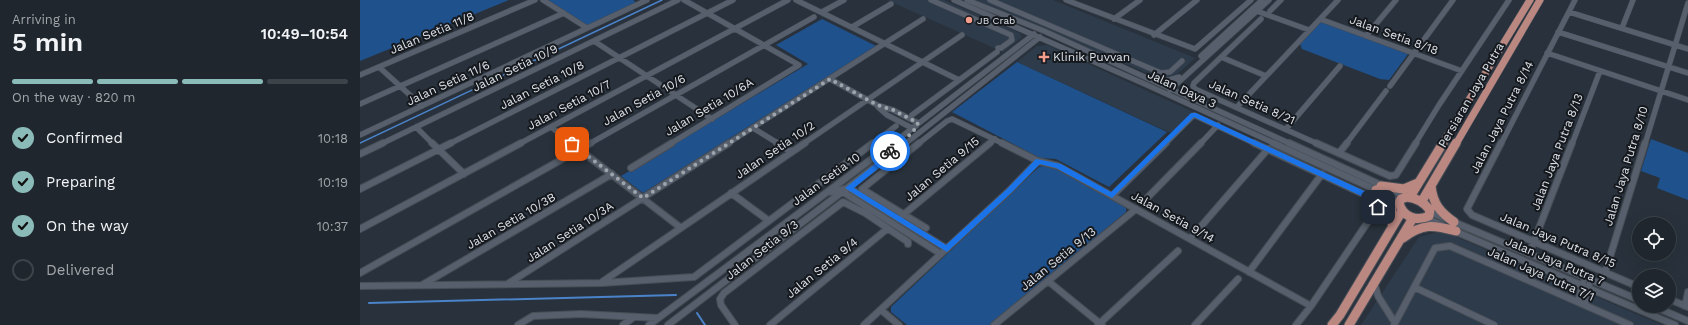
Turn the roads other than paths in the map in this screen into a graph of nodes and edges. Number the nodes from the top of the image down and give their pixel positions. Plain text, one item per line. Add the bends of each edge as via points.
1 (535, 0) edge
2 (543, 0) edge
3 (647, 0) edge
4 (678, 0) edge
5 (684, 0) edge
6 (733, 0) edge
7 (788, 0) edge
8 (796, 0) edge
9 (844, 0) edge
10 (931, 0) edge
11 (954, 0) edge
12 (967, 0) edge
13 (990, 0) edge
14 (1066, 0) edge
15 (1140, 0) edge
16 (1197, 0) edge
17 (1251, 0) edge
18 (1262, 0) edge
19 (1269, 0) edge
20 (1281, 0) edge
21 (1338, 0) edge
22 (1396, 0) edge
23 (1453, 0) edge
24 (1509, 0) edge
25 (1530, 0) edge
26 (1540, 0) edge
27 (1575, 0) edge
28 (1633, 0) edge
29 (1076, 2) edge
30 (1688, 2) edge
31 (891, 4) dead end
32 (1254, 10) junction
33 (1270, 11) dead end
34 (822, 12) junction
35 (1569, 12) junction
36 (564, 13) junction
37 (708, 13) junction
38 (814, 17) dead end
39 (995, 17) junction
40 (1011, 18) junction
41 (1114, 19) junction
42 (1261, 19) dead end
43 (1320, 19) junction
44 (923, 20) dead end
45 (986, 24) junction
46 (1016, 26) junction
47 (852, 27) junction
48 (587, 28) junction
49 (735, 28) junction
50 (1622, 28) junction
51 (1308, 30) junction
52 (1558, 32) junction
53 (962, 35) dead end
54 (1038, 35) junction
55 (1154, 35) junction
56 (1366, 36) junction
57 (594, 41) junction
58 (885, 44) junction
59 (765, 45) junction
60 (1074, 45) junction
61 (1675, 45) junction
62 (1023, 47) junction
63 (1065, 48) junction
64 (1688, 49) edge
65 (1113, 52) junction
66 (1414, 53) junction
67 (1547, 53) junction
68 (1221, 57) junction
69 (620, 58) junction
70 (1106, 59) junction
71 (1182, 61) dead end
72 (923, 62) junction
73 (1340, 66) dead end
74 (379, 67) junction
75 (1669, 67) junction
76 (1462, 71) junction
77 (1600, 71) junction
78 (1688, 73) edge
79 (360, 75) edge
80 (647, 76) junction
81 (1144, 76) junction
82 (1266, 76) junction
83 (1181, 78) junction
84 (830, 79) junction
85 (960, 80) junction
86 (1147, 85) junction
87 (400, 86) junction
88 (1169, 89) junction
89 (1661, 91) junction
90 (676, 95) junction
91 (868, 100) junction
92 (1688, 100) edge
93 (1199, 101) junction
94 (958, 102) junction
95 (1185, 102) junction
96 (360, 104) edge
97 (422, 106) junction
98 (1237, 107) junction
99 (912, 115) dead end
100 (712, 118) junction
101 (1218, 125) junction
102 (896, 126) dead end
103 (915, 126) junction
104 (416, 127) junction
105 (551, 127) junction
106 (753, 128) junction
107 (1286, 129) junction
108 (360, 135) edge
109 (995, 139) junction
110 (439, 149) junction
111 (580, 149) junction
112 (885, 149) junction
113 (1268, 149) junction
114 (792, 152) junction
115 (1339, 153) junction
116 (360, 154) edge
117 (888, 157) junction
118 (1038, 161) junction
119 (631, 168) dead end
120 (464, 174) junction
121 (612, 174) junction
122 (1322, 174) junction
123 (1419, 182) junction
124 (1431, 185) junction
125 (1378, 188) junction
126 (360, 189) edge
127 (845, 189) junction
128 (731, 193) junction
129 (1112, 196) junction
130 (1148, 197) dead end
131 (1408, 197) junction
132 (643, 198) junction
133 (1422, 201) junction
134 (1400, 207) junction
135 (1136, 209) junction
136 (1469, 213) joint
137 (903, 215) junction
138 (1428, 215) junction
139 (1413, 218) junction
140 (789, 220) junction
141 (769, 221) junction
142 (1455, 227) junction
143 (681, 228) junction
144 (888, 228) junction
145 (926, 228) dead end
146 (1392, 228) junction
147 (360, 229) edge
148 (1190, 239) junction
149 (1399, 240) junction
150 (1534, 241) junction
151 (908, 244) dead end
152 (1178, 251) dead end
153 (944, 252) junction
154 (1529, 254) junction
155 (1250, 272) junction
156 (360, 273) edge
157 (1605, 273) junction
158 (1586, 278) junction
159 (1238, 279) dead end
160 (1048, 281) junction
161 (1374, 282) junction
162 (600, 283) junction
163 (509, 284) junction
164 (1632, 284) edge
165 (360, 286) edge
166 (421, 286) junction
167 (1585, 286) junction
168 (1414, 287) junction
169 (1688, 292) edge
170 (1632, 297) edge
171 (1676, 302) edge
172 (1582, 304) junction
173 (1312, 306) junction
174 (1686, 306) edge
175 (881, 310) junction
176 (1669, 313) edge
177 (634, 316) junction
178 (658, 318) junction
179 (1688, 321) edge
180 (1100, 324) edge
181 (1394, 324) edge
182 (518, 325) edge
183 (623, 325) edge
184 (648, 325) edge
185 (668, 325) edge
186 (735, 325) edge
187 (770, 325) edge
188 (864, 325) edge
189 (899, 325) edge
190 (994, 325) edge
191 (1196, 325) edge
192 (1296, 325) edge
193 (1332, 325) edge
194 (1349, 325) edge
195 (1494, 325) edge
196 (1630, 325) edge
197 (1675, 325) edge

1 - 74 street, Jalan Setia 11/8
2 - 36 street
3 - 48 street, Jalan Setia 11/6
4 - 57 street, Jalan Setia 10/9
5 - 37 street
6 - 37 street, Jalan Setia 10/8
7 - 49 street, Jalan Setia 10/7
8 - 34 street
9 - 34 street
10 - 45 street
11 - 39 street, Jalan Daya 3
12 - 40 street, Jalan Daya 3
13 - 65 street
14 - 29 street
15 - 41 street
16 - 55 street
17 - 55 street via 1195,49
18 - 32 street
19 - 32 street
20 - 33 street
21 - 43 street
22 - 56 street
23 - 66 street
24 - 76 street
25 - 123 main road, Persiaran Jaya Putra
26 - 124 main road, Persiaran Jaya Putra
27 - 35 street, Jalan Jaya Putra 8/14
28 - 50 street
29 - 41 street
30 - 61 street, Jalan Jaya Putra 8/10
31 - 47 street
32 - 51 street
32 - 83 street
34 - 47 street
35 - 50 street
35 - 52 street, Jalan Jaya Putra 8/14
36 - 48 street
36 - 87 street
37 - 49 street
37 - 69 street, Jalan Setia 10/8
38 - 59 street, Jalan Setia 10/6
39 - 45 street
39 - 46 street, Jalan Daya 3
40 - 54 street via 1038,32
40 - 60 street, Jalan Daya 3
41 - 55 street
42 - 68 street, Jalan Setia 8/21
43 - 51 street
43 - 56 street, Jalan Setia 8/18
44 - 58 street, Jalan Setia 10/3A
45 - 85 street via 1011,35 1012,40
46 - 54 street, Jalan Daya 3
46 - 62 street via 1025,32
47 - 58 street
48 - 97 street, Jalan Setia 11/6
49 - 59 street
49 - 80 street, Jalan Setia 10/7
50 - 61 street
51 - 82 street
52 - 67 street, Jalan Jaya Putra 8/14
52 - 75 street
53 - 72 street, Jalan Setia 10/2
54 - 60 street
54 - 62 street, Jalan Setia 10
54 - 63 street, Jalan Daya 3
56 - 66 street, Jalan Setia 8/18
57 - 69 street
57 - 104 street, Jalan Setia 10/9
58 - 72 street
58 - 84 street, Jalan Setia 10/3A
59 - 90 street, Jalan Setia 10/6
59 - 100 street, Jalan Setia 10/6A via 799,65
60 - 70 street, Jalan Daya 3
61 - 64 street
61 - 75 street, Jalan Jaya Putra 8/10
62 - 63 street via 1044,42
62 - 94 street, Jalan Setia 10
62 - 103 street, Jalan Setia 10
63 - 86 street, Jalan Daya 3
65 - 70 street
65 - 71 street via 1164,73 1172,71
66 - 76 street, Jalan Setia 8/18
66 - 115 street
67 - 77 street
67 - 136 street, Jalan Jaya Putra 8/14 via 1467,209
68 - 82 street
68 - 98 street, Jalan Setia 8/21 via 1193,86
69 - 80 street
69 - 110 street, Jalan Setia 10/8
70 - 81 street, Jalan Daya 3
72 - 85 street
72 - 91 street, Jalan Setia 10/2
73 - 107 street
74 - 79 street, Jalan Setia 11/8
74 - 87 street
75 - 78 street
75 - 89 street, Jalan Jaya Putra 8/10
76 - 115 street, Jalan Setia 8/21 via 1396,174 1390,176
77 - 89 street
77 - 150 street, Jalan Jaya Putra 8/13
80 - 90 street
80 - 105 street, Jalan Setia 10/7
81 - 83 street via 1165,81
81 - 88 street, Jalan Daya 3
82 - 98 street
83 - 88 street
83 - 93 street via 1181,88
84 - 91 street
84 - 106 street, Jalan Setia 10/3A
85 - 99 street
86 - 88 street
86 - 95 street, Jalan Daya 3
87 - 96 street
87 - 97 street
88 - 93 street, Jalan Daya 3
88 - 95 street
89 - 92 street
89 - 157 street, Jalan Jaya Putra 8/10
90 - 100 street
90 - 111 street, Jalan Setia 10/6
91 - 103 street via 887,115
91 - 114 street, Jalan Setia 10/2
93 - 125 street, Jalan Daya 3
94 - 103 street via 948,106 924,124
94 - 117 street, Jalan Setia 10
95 - 125 street, Jalan Daya 3
97 - 108 street, Jalan Setia 11/6
98 - 107 street, Jalan Setia 8/21
100 - 119 street, Jalan Setia 10/6A
101 - 113 street
101 - 129 street via 1194,115
101 - 130 street
102 - 141 street
103 - 112 street, Jalan Setia 10
103 - 117 street via 913,132 893,148
104 - 110 street
104 - 116 street, Jalan Setia 10/9
105 - 111 street
105 - 120 street, Jalan Setia 10/7
106 - 114 street
106 - 132 street, Jalan Setia 10/3A
107 - 115 street, Jalan Setia 8/21
109 - 118 street, Jalan Setia 9/14
109 - 137 street, Jalan Setia 9/15
109 - 137 street, Jalan Setia 9/14 via 952,119 862,187
110 - 120 street
110 - 126 street, Jalan Setia 10/8
111 - 121 street
111 - 156 street, Jalan Setia 10/6
112 - 127 street via 848,180
112 - 140 street, Jalan Setia 10
113 - 122 street
113 - 148 street
114 - 128 street, Jalan Setia 10/2
117 - 127 street, Jalan Setia 10
118 - 129 street, Jalan Setia 9/14 via 1058,166
118 - 153 street
120 - 147 street, Jalan Setia 10/7
121 - 132 street
121 - 166 street, Jalan Setia 10/3B
122 - 155 street
122 - 173 street via 1374,199 1378,207
123 - 125 main road via 1405,190
123 - 131 main road, Persiaran Jaya Putra
124 - 133 main road, Persiaran Jaya Putra
124 - 142 main road via 1432,199
125 - 131 street, Jalan Daya 3
125 - 134 street, Jalan Daya 3
125 - 146 main road via 1393,206
127 - 140 street via 827,194
127 - 153 street
127 - 185 street, Jalan Setia 10
128 - 141 street
128 - 143 street, Jalan Setia 10/2
129 - 135 street, Jalan Setia 9/14
131 - 133 main road
131 - 134 main road via 1401,199
132 - 143 street
132 - 163 street, Jalan Setia 10/3A
133 - 138 main road via 1429,207
134 - 139 main road
134 - 146 main road
135 - 148 street, Jalan Setia 9/14
135 - 160 street, Jalan Setia 9/13
136 - 150 street, Jalan Jaya Putra 8/15
137 - 145 street
138 - 139 main road
138 - 142 street, Jalan Jaya Putra 7
139 - 149 main road
140 - 178 street, Jalan Setia 10
141 - 162 street via 694,278
142 - 149 main road via 1415,228
142 - 154 street, Jalan Jaya Putra 7
142 - 167 street, Jalan Jaya Putra 7
143 - 162 street, Jalan Setia 10/2
144 - 151 street
144 - 186 street, Jalan Setia 9/3 via 847,202 843,202 724,293 720,298 721,305
144 - 187 street, Jalan Setia 9/4
146 - 193 main road
148 - 155 street, Jalan Setia 9/14
149 - 161 main road
150 - 154 street
150 - 157 street, Jalan Jaya Putra 8/15
152 - 180 street
153 - 175 street
154 - 158 street, Jalan Jaya Putra 7
155 - 173 street, Jalan Setia 9/14
157 - 164 street, Jalan Jaya Putra 8/15
158 - 167 street
158 - 170 street, Jalan Jaya Putra 7
159 - 191 street
160 - 180 street
160 - 190 street, Jalan Setia 9/13
161 - 181 street via 1378,296
161 - 194 main road
162 - 163 street
163 - 166 street
165 - 166 street
167 - 172 street
167 - 197 street, Jalan Jaya Putra 7
168 - 172 street, Jalan Jaya Putra 7/1 via 1435,248 1450,246
168 - 181 street
168 - 195 street
169 - 174 street
171 - 174 street
172 - 196 street, Jalan Jaya Putra 7/1
173 - 192 street
175 - 188 street
175 - 189 street
176 - 179 street
177 - 178 street
177 - 182 street via 533,316
177 - 183 street
178 - 184 street, Jalan Setia 10

